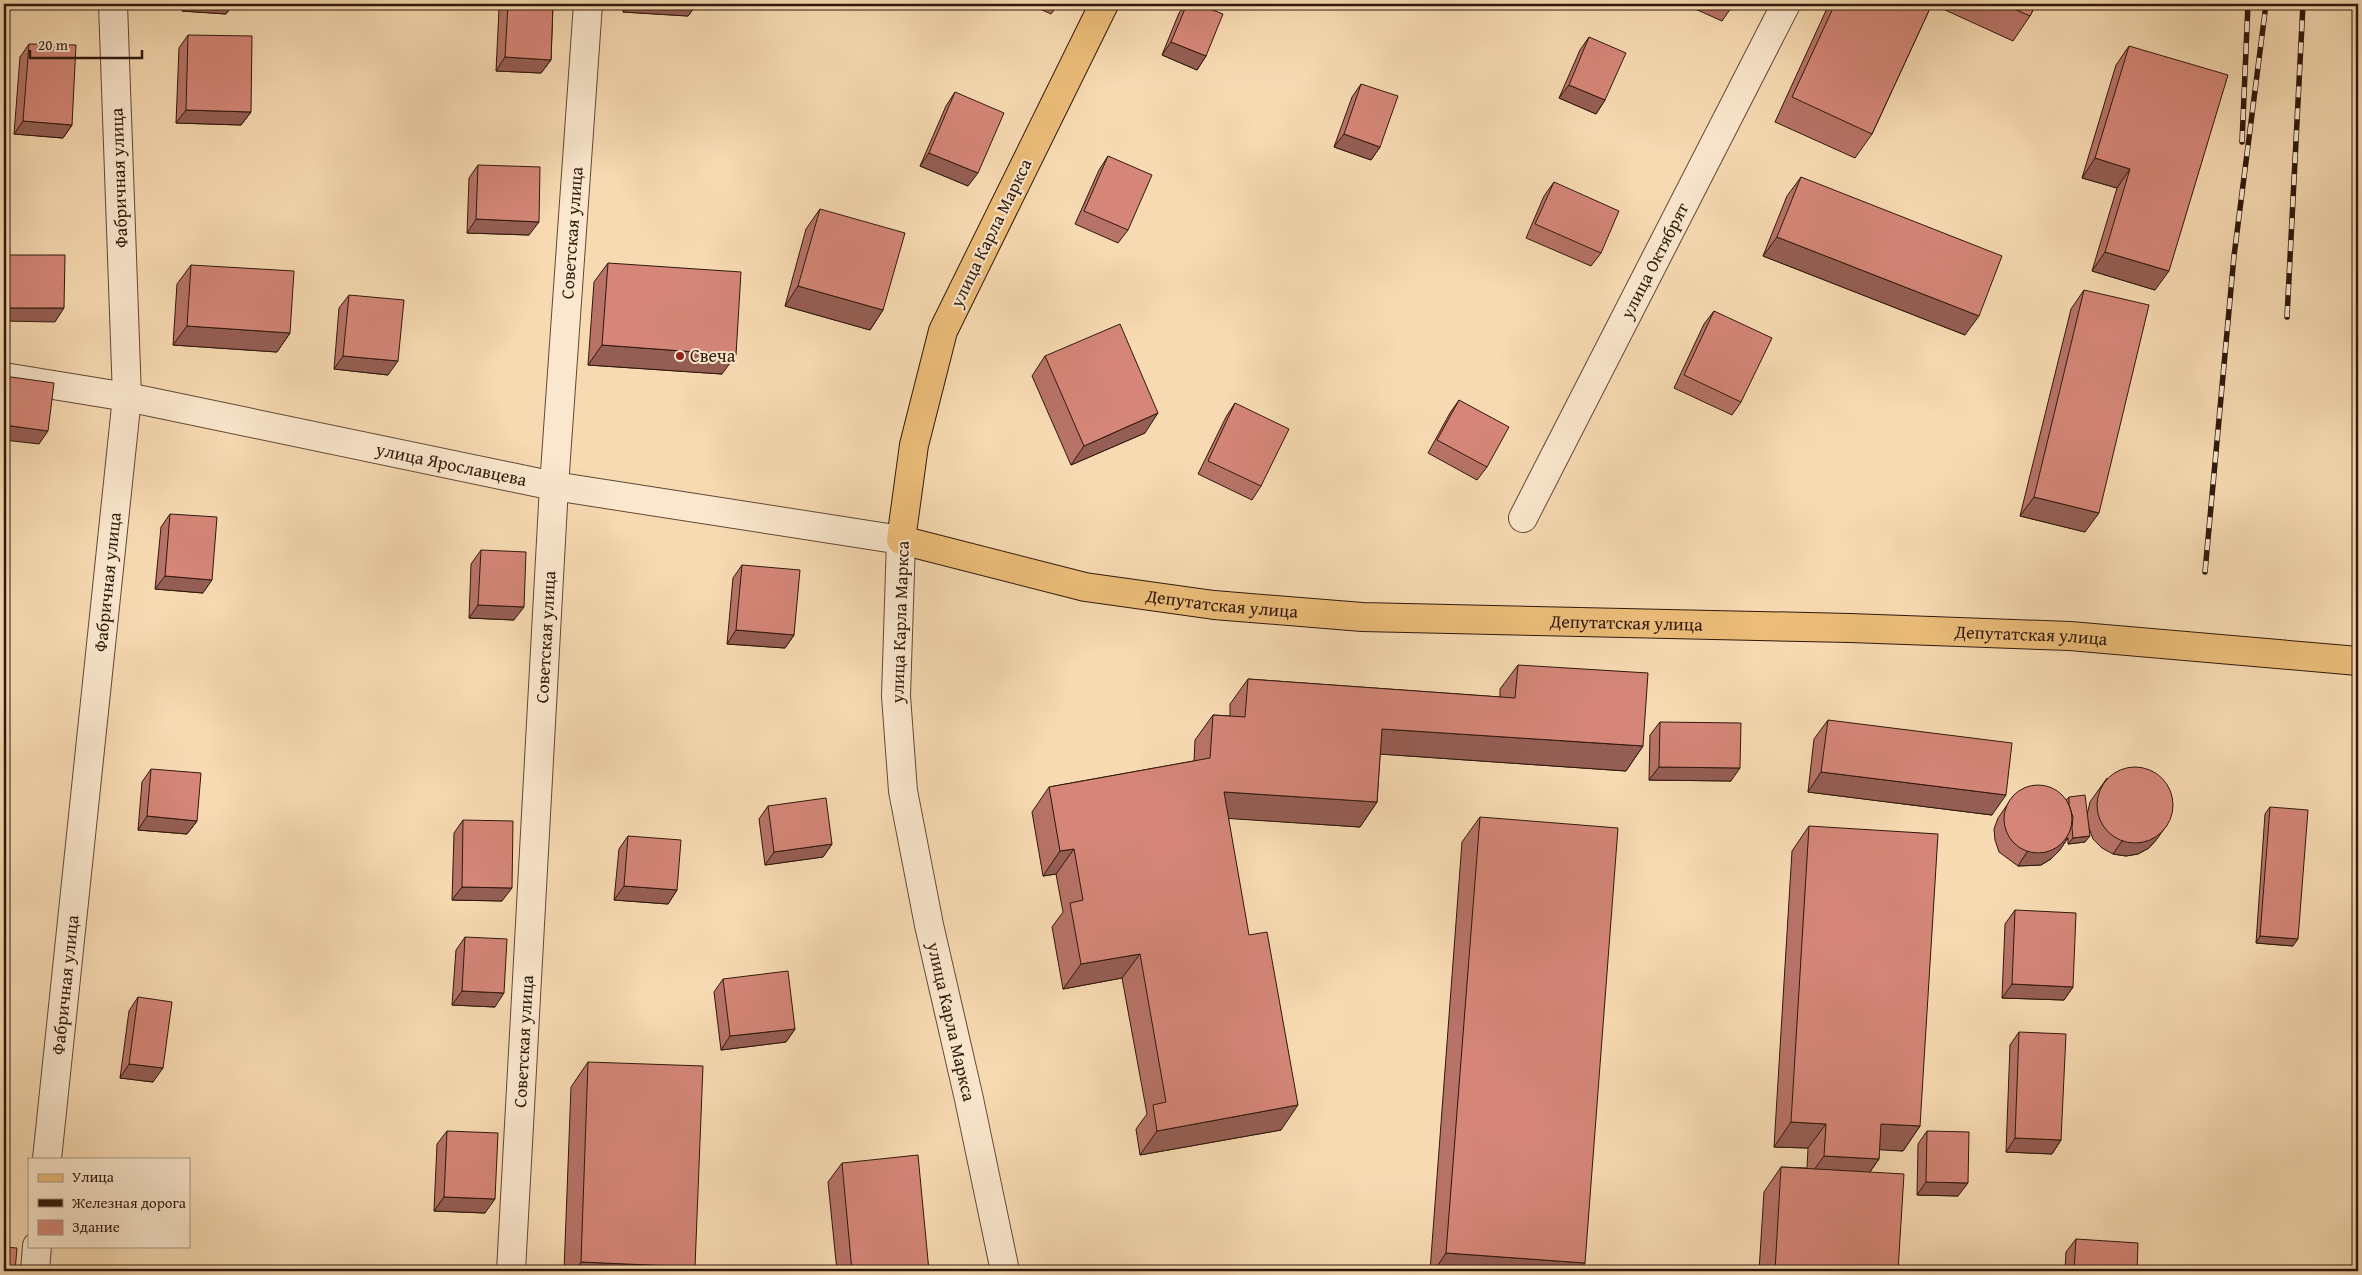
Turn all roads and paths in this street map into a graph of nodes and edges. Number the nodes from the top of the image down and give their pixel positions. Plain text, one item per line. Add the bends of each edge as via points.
1 (113, 4) edge
2 (588, 4) edge
3 (1104, 4) edge
4 (1786, 4) edge
5 (4, 377) edge
6 (127, 397) junction
7 (554, 486) junction
8 (1523, 518) dead end
9 (901, 540) junction
10 (2358, 661) edge
11 (46, 1158) edge
12 (37, 1248) edge
13 (35, 1271) edge
14 (511, 1271) edge
15 (1005, 1271) edge

1 - 6 street, Фабричная улица
2 - 7 street, Советская улица
3 - 9 main road, улица Карла Маркса via 943,331 914,445
4 - 8 street, улица Октябрят
5 - 6 street, улица Ярославцева
6 - 7 street, улица Ярославцева
6 - 11 street, Фабричная улица
7 - 9 street, улица Ярославцева
7 - 14 street, Советская улица
9 - 10 main road, Депутатская улица via 1085,587 1214,604 1362,617 2070,636
9 - 15 street, улица Карла Маркса via 896,696 903,791
12 - 13 street

